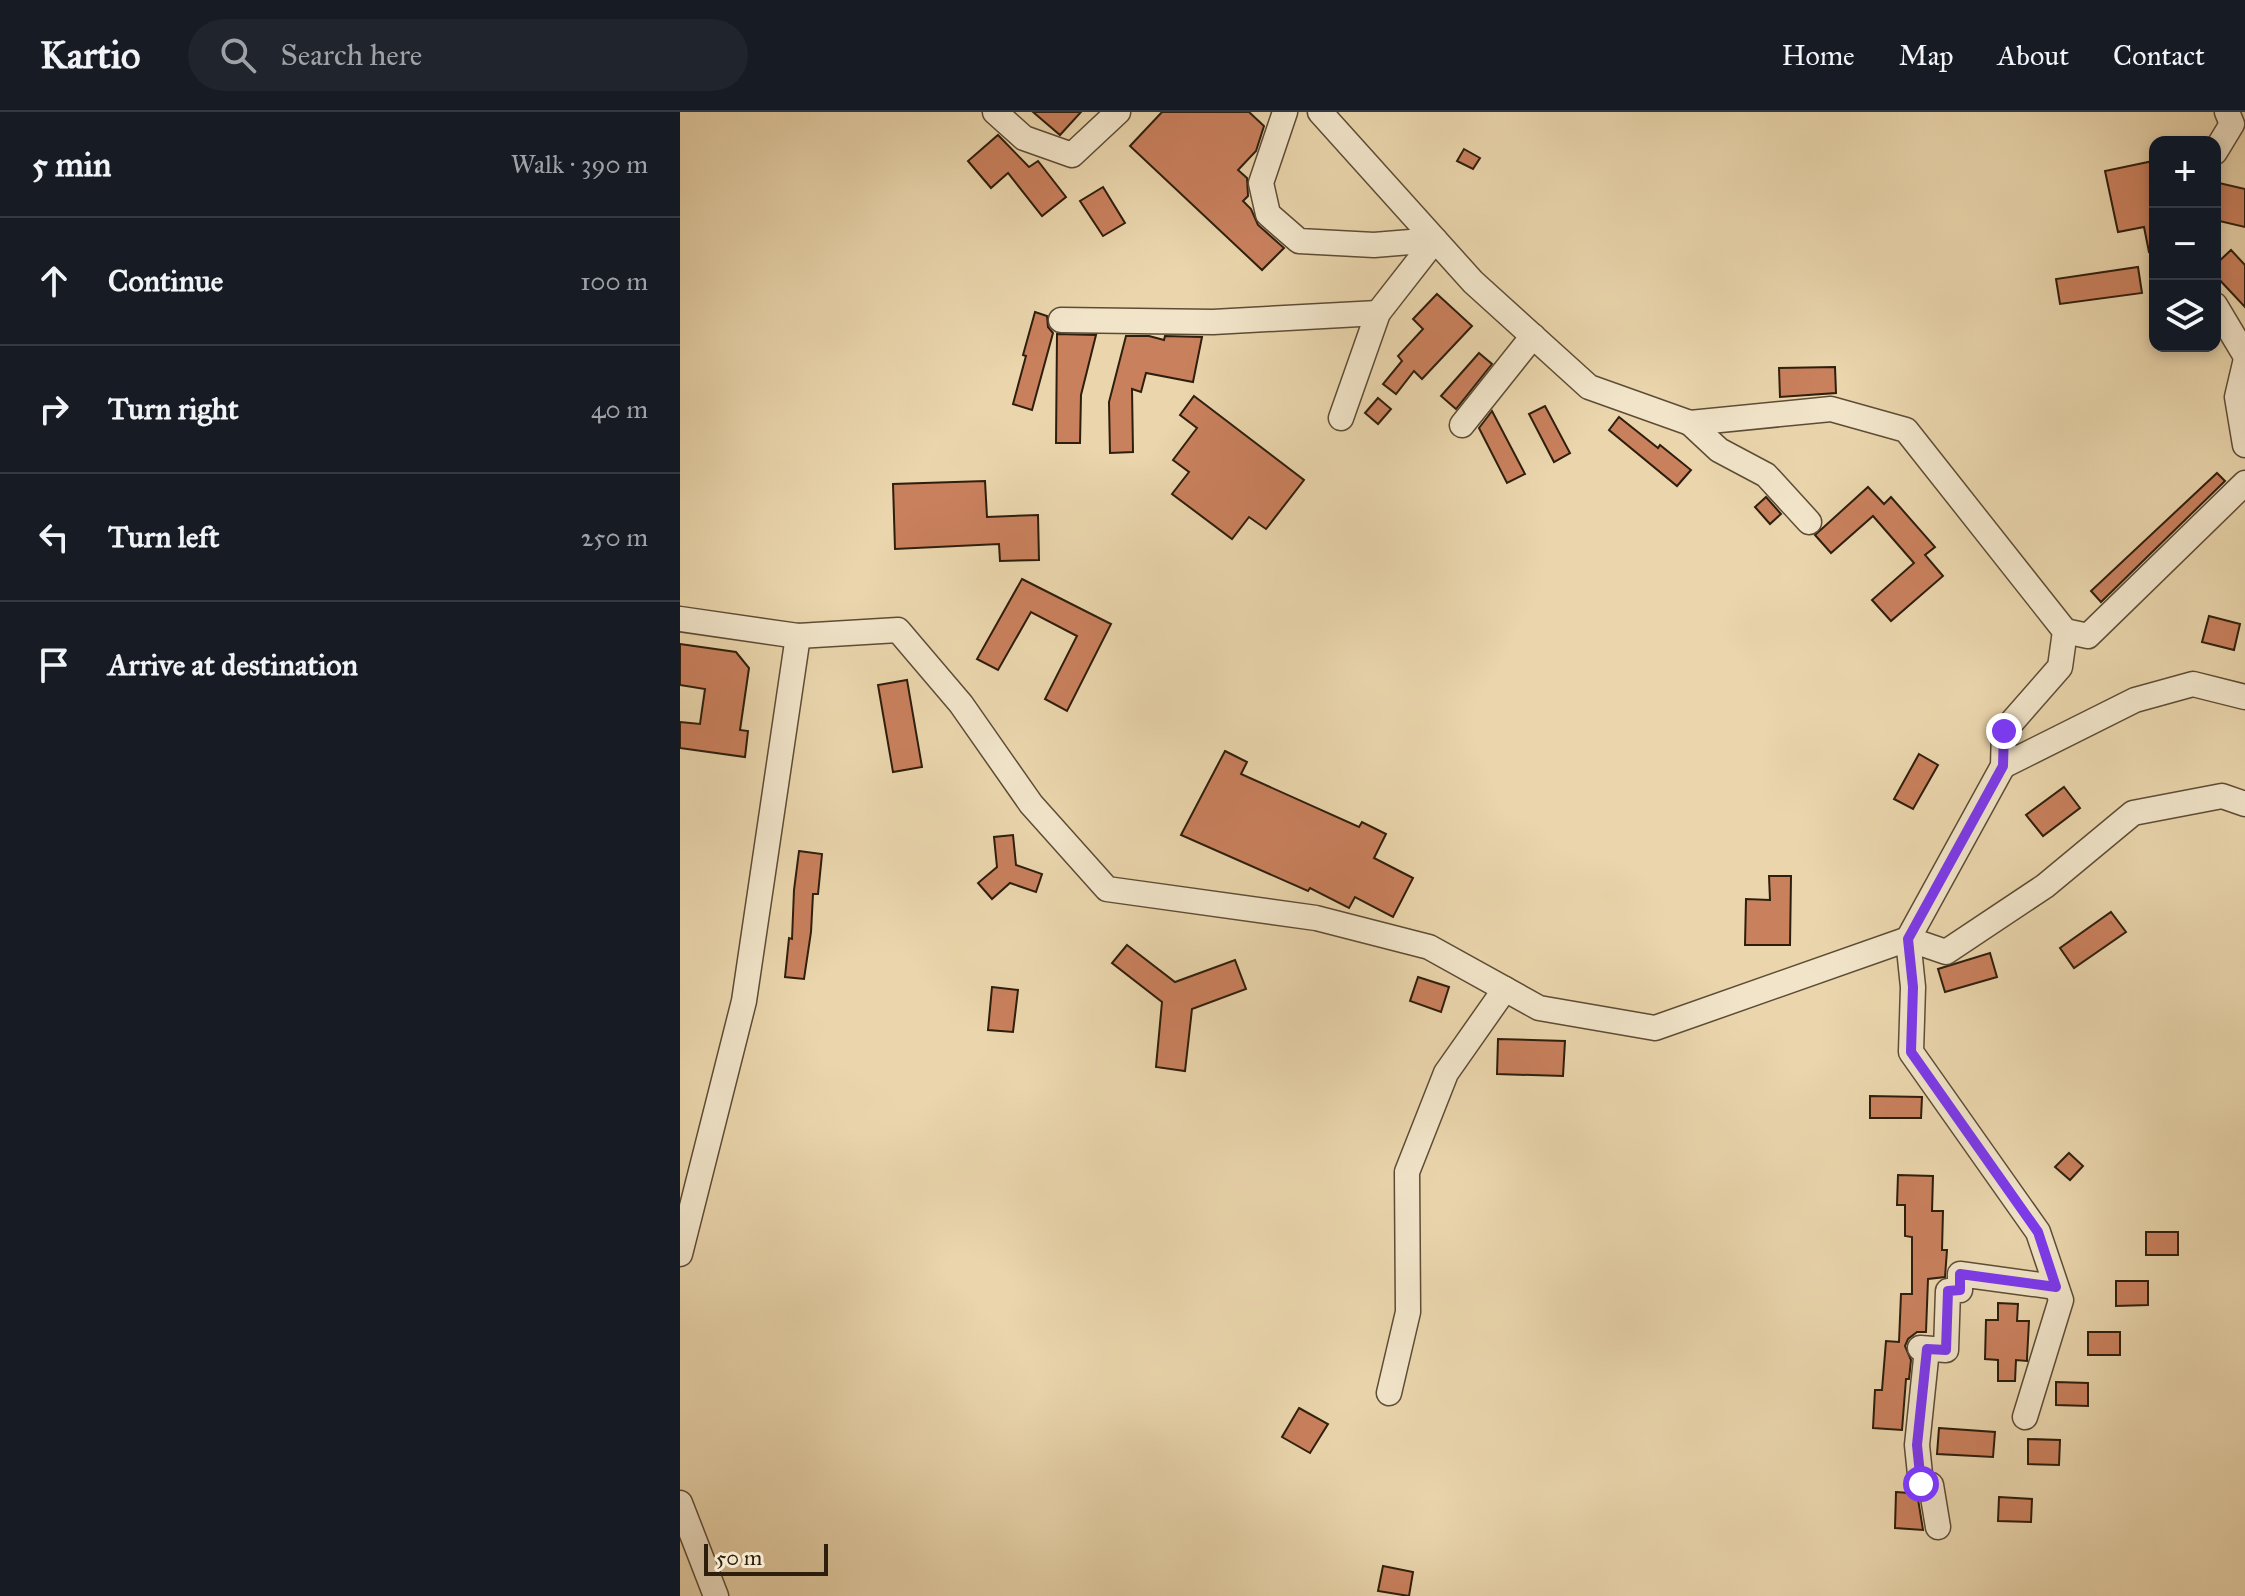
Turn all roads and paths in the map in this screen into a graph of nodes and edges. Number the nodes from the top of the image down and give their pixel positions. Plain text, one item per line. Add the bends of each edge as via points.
1 (995, 112) edge
2 (1118, 112) edge
3 (1285, 112) edge
4 (1320, 112) edge
5 (2235, 117) edge
6 (2221, 142) edge
7 (1435, 240) junction
8 (1378, 313) junction
9 (2221, 315) edge
10 (1061, 320) dead end
11 (1533, 336) junction
12 (2245, 355) edge
13 (2245, 363) edge
14 (1341, 418) dead end
15 (1690, 423) junction
16 (1462, 425) dead end
17 (2245, 445) edge
18 (2245, 483) edge
19 (1809, 522) dead end
20 (680, 619) edge
21 (2065, 631) junction
22 (798, 636) junction
23 (2245, 697) edge
24 (2003, 766) junction
25 (2245, 804) edge
26 (1908, 939) junction
27 (1505, 989) junction
28 (680, 1254) edge
29 (2056, 1287) junction
30 (1389, 1393) dead end
31 (2025, 1417) dead end
32 (680, 1503) edge
33 (1938, 1527) dead end
34 (716, 1596) edge

1 - 2 street via 1024,138 1072,155
3 - 7 street via 1261,183 1268,214 1299,241 1374,245
4 - 7 street
5 - 6 street
7 - 8 street
7 - 11 street
8 - 10 street via 1213,322
8 - 14 street
9 - 12 street
11 - 15 street via 1589,387
11 - 16 street
13 - 17 street via 2237,397
15 - 19 street via 1719,450 1766,475
15 - 21 street via 1831,409 1906,430
18 - 21 street via 2088,636
20 - 22 street
21 - 24 street via 2060,667 2004,731
22 - 27 street via 898,630 961,704 1031,804 1107,889 1316,918 1429,947
22 - 28 street via 744,1001
23 - 24 street via 2193,684 2135,700
24 - 26 street
25 - 26 street via 2222,796 2133,813 2045,886 1946,952
26 - 27 street via 1655,1028 1539,1008
26 - 29 street via 1911,1052 2038,1232
27 - 30 street via 1446,1073 1407,1172 1408,1312
29 - 31 street via 2061,1300
29 - 33 street via 1960,1274 1960,1290 1948,1291 1946,1350 1924,1348 1917,1445 1921,1484 1931,1485
32 - 34 street

